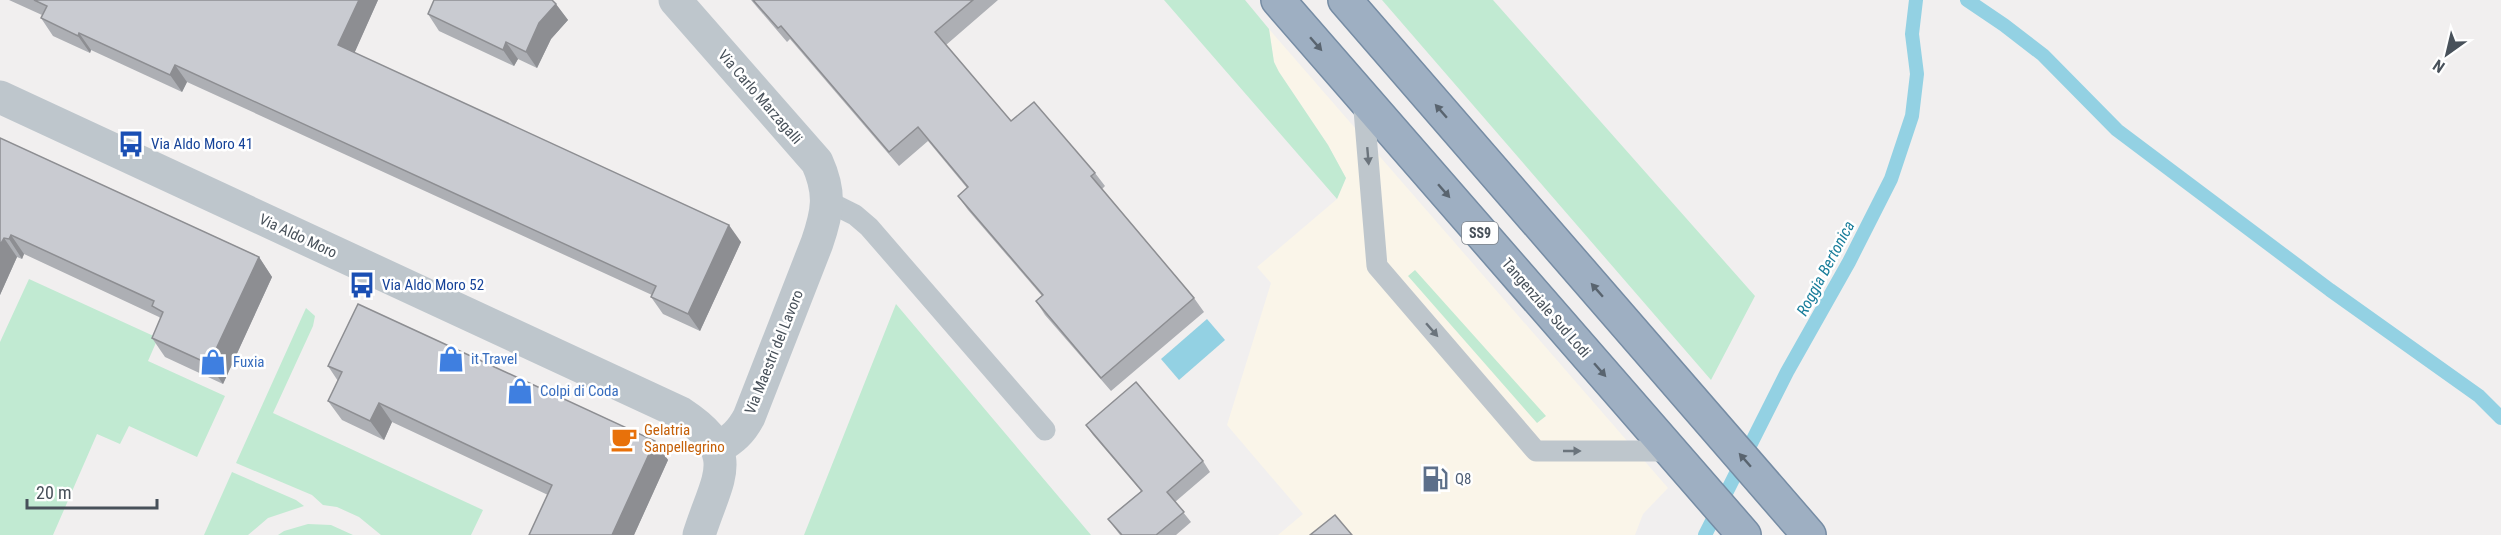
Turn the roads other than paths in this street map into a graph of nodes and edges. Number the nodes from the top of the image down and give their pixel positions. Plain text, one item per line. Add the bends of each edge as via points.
1 (675, 0) edge
2 (1278, 0) edge
3 (1345, 0) edge
4 (0, 97) edge
5 (1362, 97) junction
6 (827, 201) junction
7 (1045, 430) dead end
8 (718, 448) junction
9 (1676, 458) junction
10 (700, 532) edge
11 (1744, 535) edge
12 (1809, 535) edge

1 - 6 street, Via Carlo Marzagalli via 816,162 825,181
2 -> 5 highway, Tangenziale Sud Lodi / SS9
12 -> 3 highway
4 - 8 street, Via Aldo Moro via 681,413 709,434
5 -> 9 highway, Tangenziale Sud Lodi / SS9
5 -> 9 lane via 1377,266 1536,451
6 - 7 lane via 869,227
6 - 8 street, Via Maestri del Lavoro via 817,243 749,417 743,430
8 - 10 street via 720,477
9 - 11 highway, Tangenziale Sud Lodi / SS9

